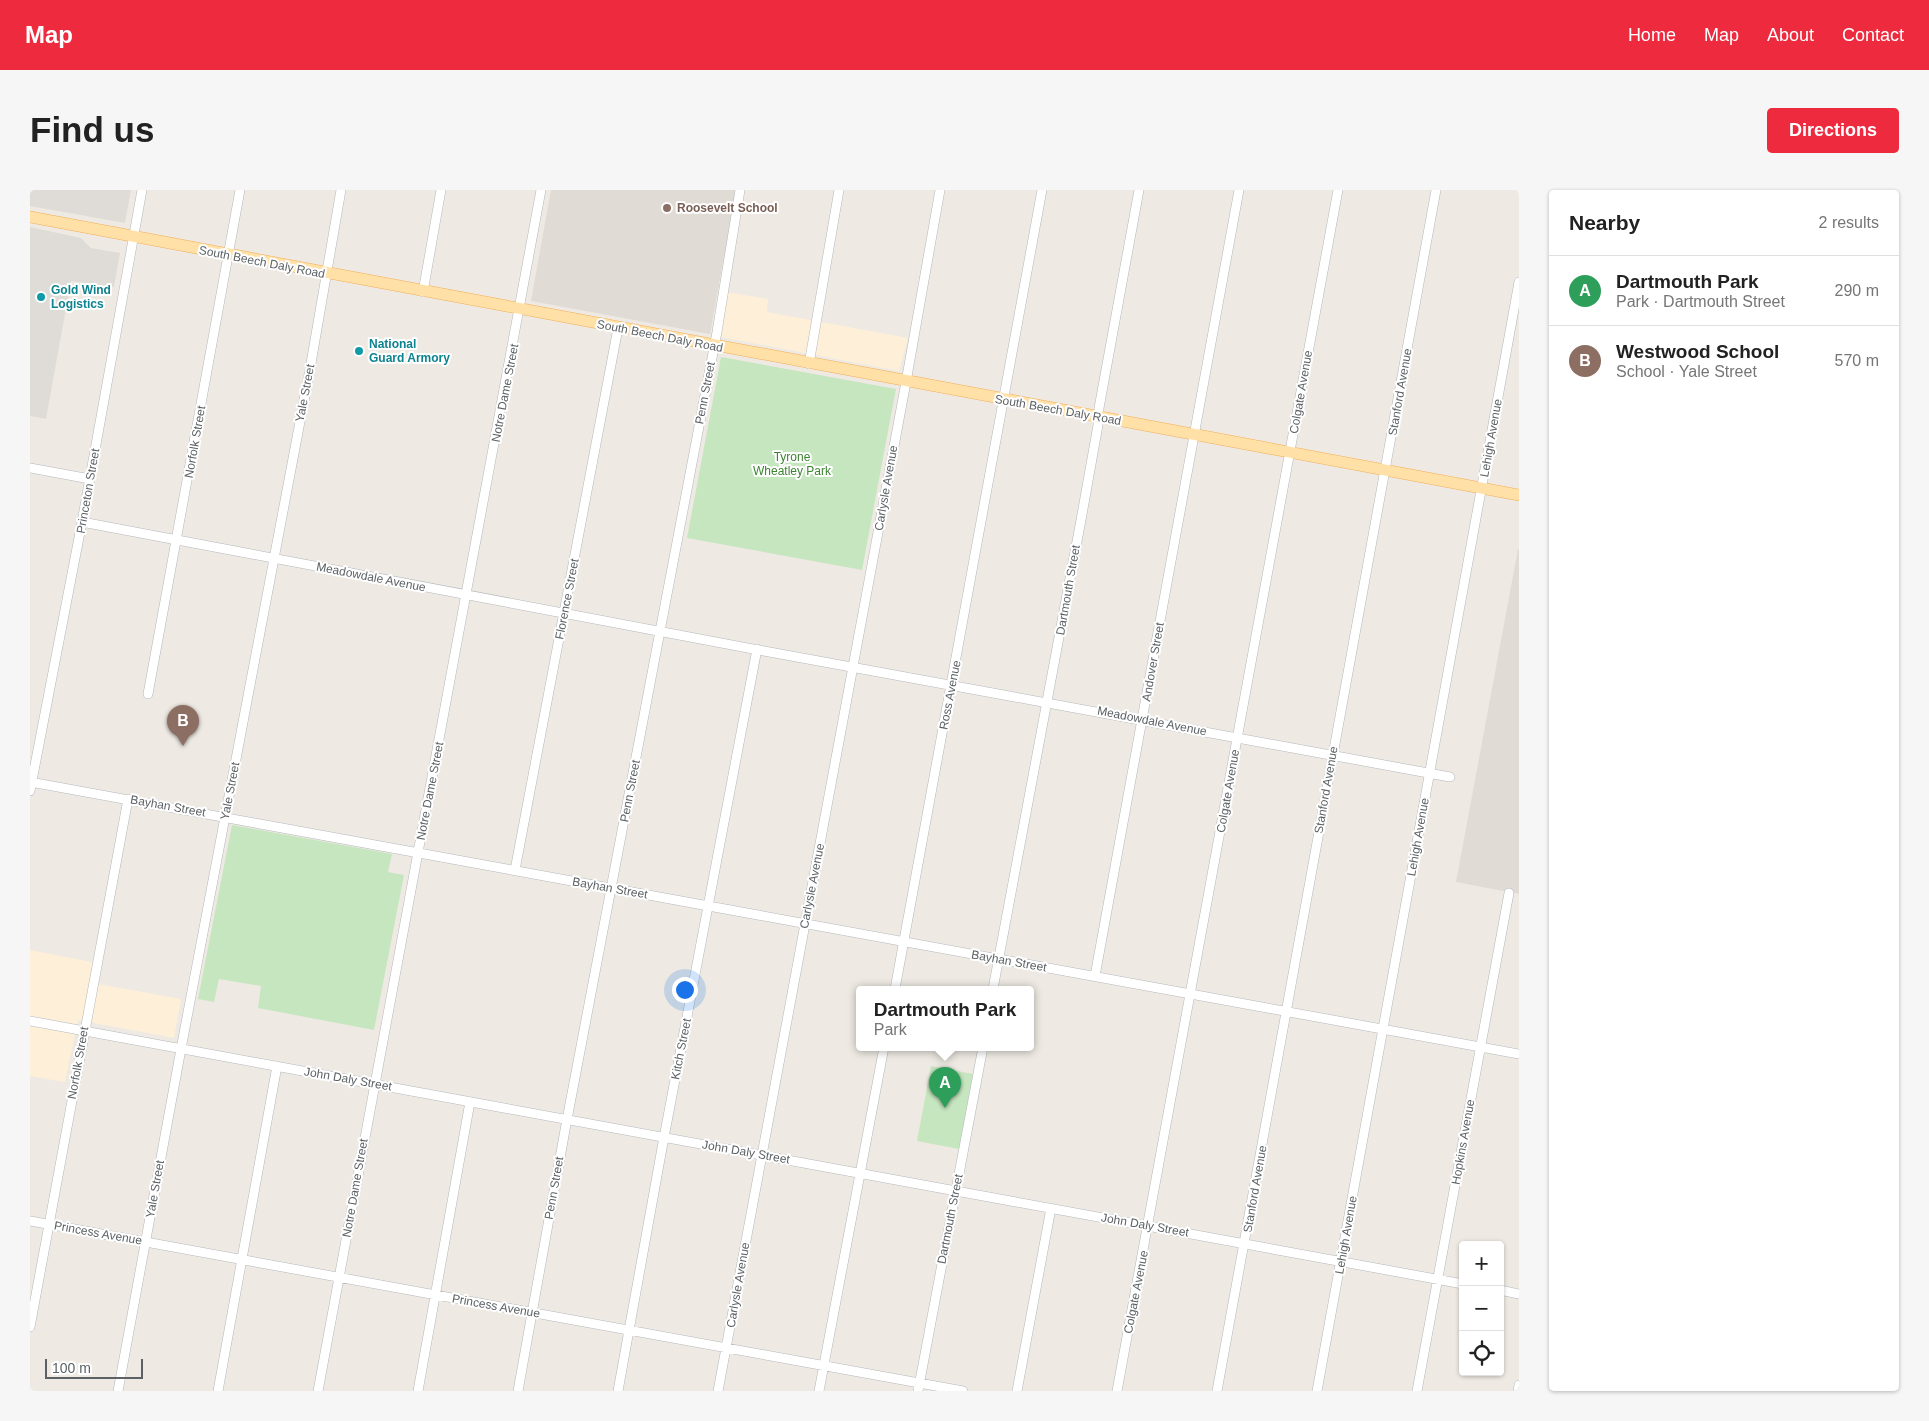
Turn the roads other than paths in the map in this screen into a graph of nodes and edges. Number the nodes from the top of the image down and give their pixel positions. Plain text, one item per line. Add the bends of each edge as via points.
1 (142, 190) edge
2 (240, 190) edge
3 (341, 190) edge
4 (441, 190) edge
5 (542, 190) edge
6 (740, 190) edge
7 (840, 190) edge
8 (940, 190) edge
9 (1042, 190) edge
10 (1139, 190) edge
11 (1239, 190) edge
12 (1338, 190) edge
13 (1436, 190) edge
14 (30, 217) edge
15 (134, 237) junction
16 (229, 256) junction
17 (326, 274) junction
18 (1519, 282) edge
19 (423, 292) junction
20 (520, 310) junction
21 (618, 328) junction
22 (714, 346) junction
23 (808, 364) junction
24 (906, 382) junction
25 (1004, 400) junction
26 (1098, 418) junction
27 (1195, 435) junction
28 (1291, 453) junction
29 (30, 468) edge
30 (1385, 470) junction
31 (90, 479) junction
32 (1482, 488) junction
33 (1519, 495) edge
34 (82, 522) junction
35 (177, 541) junction
36 (274, 558) junction
37 (467, 595) junction
38 (564, 613) junction
39 (660, 631) junction
40 (757, 649) junction
41 (853, 667) junction
42 (952, 684) junction
43 (148, 694) dead end
44 (1047, 702) junction
45 (1142, 720) junction
46 (1238, 738) junction
47 (1333, 755) junction
48 (1430, 773) junction
49 (1450, 777) dead end
50 (31, 785) edge
51 (128, 799) junction
52 (225, 817) junction
53 (418, 852) junction
54 (516, 870) junction
55 (612, 888) junction
56 (1509, 893) dead end
57 (709, 906) junction
58 (805, 924) junction
59 (904, 942) junction
60 (999, 959) junction
61 (1095, 976) junction
62 (896, 986) edge
63 (994, 986) edge
64 (1191, 994) junction
65 (1286, 1011) junction
66 (30, 1021) edge
67 (1383, 1029) junction
68 (84, 1031) junction
69 (1480, 1047) junction
70 (181, 1049) junction
71 (883, 1051) edge
72 (982, 1051) edge
73 (1519, 1054) edge
74 (277, 1066) junction
75 (374, 1084) junction
76 (470, 1102) junction
77 (568, 1120) junction
78 (664, 1137) junction
79 (762, 1155) junction
80 (860, 1173) junction
81 (956, 1190) junction
82 (1051, 1208) junction
83 (30, 1221) edge
84 (49, 1224) junction
85 (1148, 1226) junction
86 (146, 1242) junction
87 (1245, 1243) junction
88 (242, 1260) junction
89 (1341, 1261) junction
90 (338, 1277) junction
91 (1438, 1279) junction
92 (1459, 1283) edge
93 (1504, 1291) edge
94 (1519, 1294) edge
95 (435, 1295) junction
96 (532, 1313) junction
97 (30, 1327) edge
98 (629, 1330) junction
99 (726, 1348) junction
100 (824, 1366) junction
101 (1519, 1386) edge
102 (918, 1387) edge
103 (118, 1391) edge
104 (218, 1391) edge
105 (318, 1391) edge
106 (418, 1391) edge
107 (518, 1391) edge
108 (618, 1391) edge
109 (718, 1391) edge
110 (819, 1391) edge
111 (963, 1391) edge
112 (1016, 1391) edge
113 (1117, 1391) edge
114 (1217, 1391) edge
115 (1317, 1391) edge
116 (1417, 1391) edge
117 (1518, 1391) edge

1 - 15 street, Princeton Street
2 - 16 street, Norfolk Street
3 - 17 street, Yale Street
4 - 19 street
5 - 20 street, Notre Dame Street
6 - 22 street, Penn Street
7 - 23 street
8 - 24 street, Carlysle Avenue
9 - 25 street, Ross Avenue via 1036,205
10 - 26 street, Dartmouth Street
11 - 27 street, Andover Street
12 - 28 street, Colgate Avenue
13 - 30 street, Stanford Avenue
14 - 15 main road, South Beech Daly Road
15 - 16 main road, South Beech Daly Road
15 - 31 street, Princeton Street
16 - 17 main road, South Beech Daly Road
16 - 35 street, Norfolk Street
17 - 19 main road, South Beech Daly Road
17 - 36 street, Yale Street
18 - 32 street, Lehigh Avenue
19 - 20 main road, South Beech Daly Road
20 - 21 main road, South Beech Daly Road
20 - 37 street, Notre Dame Street
21 - 22 main road, South Beech Daly Road
21 - 38 street, Florence Street
22 - 23 main road, South Beech Daly Road
22 - 39 street, Penn Street
23 - 24 main road, South Beech Daly Road
24 - 25 main road, South Beech Daly Road
24 - 41 street, Carlysle Avenue
25 - 26 main road, South Beech Daly Road
25 - 42 street, Ross Avenue
26 - 27 main road, South Beech Daly Road
26 - 44 street, Dartmouth Street
27 - 28 main road, South Beech Daly Road
27 - 45 street, Andover Street
28 - 30 main road, South Beech Daly Road
28 - 46 street, Colgate Avenue
29 - 31 street
30 - 32 main road
30 - 47 street, Stanford Avenue
31 - 34 street, Princeton Street
32 - 33 main road
32 - 48 street, Lehigh Avenue
34 - 35 street, Meadowdale Avenue
34 - 50 street, Princeton Street
35 - 36 street, Meadowdale Avenue
35 - 43 street, Norfolk Street
36 - 37 street, Meadowdale Avenue
36 - 52 street, Yale Street
37 - 38 street, Meadowdale Avenue
37 - 53 street, Notre Dame Street
38 - 39 street, Meadowdale Avenue
38 - 54 street, Florence Street
39 - 40 street, Meadowdale Avenue
39 - 55 street, Penn Street
40 - 41 street, Meadowdale Avenue
40 - 57 street, Kitch Street
41 - 42 street, Meadowdale Avenue
41 - 58 street, Carlysle Avenue
42 - 44 street, Meadowdale Avenue
42 - 59 street, Ross Avenue
44 - 45 street, Meadowdale Avenue
44 - 60 street, Dartmouth Street
45 - 46 street, Meadowdale Avenue
45 - 61 street, Andover Street
46 - 47 street, Meadowdale Avenue
46 - 64 street, Colgate Avenue
47 - 48 street, Meadowdale Avenue
47 - 65 street, Stanford Avenue
48 - 49 street, Meadowdale Avenue
48 - 67 street, Lehigh Avenue
50 - 51 street, Bayhan Street
51 - 52 street, Bayhan Street
51 - 68 street, Norfolk Street
52 - 53 street, Bayhan Street
52 - 70 street, Yale Street
53 - 54 street, Bayhan Street
53 - 75 street, Notre Dame Street
54 - 55 street, Bayhan Street
55 - 57 street, Bayhan Street
55 - 77 street, Penn Street
56 - 69 street, Hopkins Avenue
57 - 58 street, Bayhan Street
57 - 78 street, Kitch Street
58 - 59 street, Bayhan Street
58 - 79 street, Carlysle Avenue
59 - 60 street, Bayhan Street
59 - 62 street, Ross Avenue
60 - 61 street, Bayhan Street
60 - 63 street, Dartmouth Street
61 - 64 street, Bayhan Street
64 - 65 street, Bayhan Street
64 - 85 street, Colgate Avenue
65 - 67 street, Bayhan Street
65 - 87 street, Stanford Avenue
66 - 68 street, John Daly Street
67 - 69 street, Bayhan Street
67 - 89 street, Lehigh Avenue
68 - 70 street, John Daly Street
68 - 84 street, Norfolk Street
69 - 73 street, Bayhan Street
69 - 91 street, Hopkins Avenue
70 - 74 street, John Daly Street
70 - 86 street, Yale Street
71 - 80 street
72 - 81 street, Dartmouth Street
74 - 75 street, John Daly Street
74 - 88 street
75 - 76 street, John Daly Street
75 - 90 street, Notre Dame Street
76 - 77 street, John Daly Street
76 - 95 street
77 - 78 street, John Daly Street
77 - 96 street, Penn Street
78 - 79 street, John Daly Street
78 - 98 street, Kitch Street
79 - 80 street, John Daly Street
79 - 99 street, Carlysle Avenue
80 - 81 street, John Daly Street
80 - 100 street
81 - 82 street, John Daly Street
81 - 102 street, Dartmouth Street
82 - 85 street, John Daly Street
82 - 112 street
83 - 84 street, Princess Avenue
84 - 86 street, Princess Avenue
84 - 97 street, Norfolk Street
85 - 87 street, John Daly Street
85 - 113 street, Colgate Avenue
86 - 88 street, Princess Avenue
86 - 103 street, Yale Street
87 - 89 street, John Daly Street
87 - 114 street, Stanford Avenue
88 - 90 street, Princess Avenue
88 - 104 street
89 - 91 street, John Daly Street
89 - 115 street, Lehigh Avenue
90 - 95 street, Princess Avenue
90 - 105 street, Notre Dame Street
91 - 92 street, John Daly Street
91 - 116 street, Hopkins Avenue
93 - 94 street
95 - 96 street, Princess Avenue
95 - 106 street
96 - 98 street, Princess Avenue
96 - 107 street, Penn Street
98 - 99 street, Princess Avenue
98 - 108 street, Kitch Street
99 - 100 street, Princess Avenue
99 - 109 street, Carlysle Avenue
100 - 102 street, Princess Avenue
100 - 110 street
101 - 117 street
102 - 111 street, Princess Avenue

